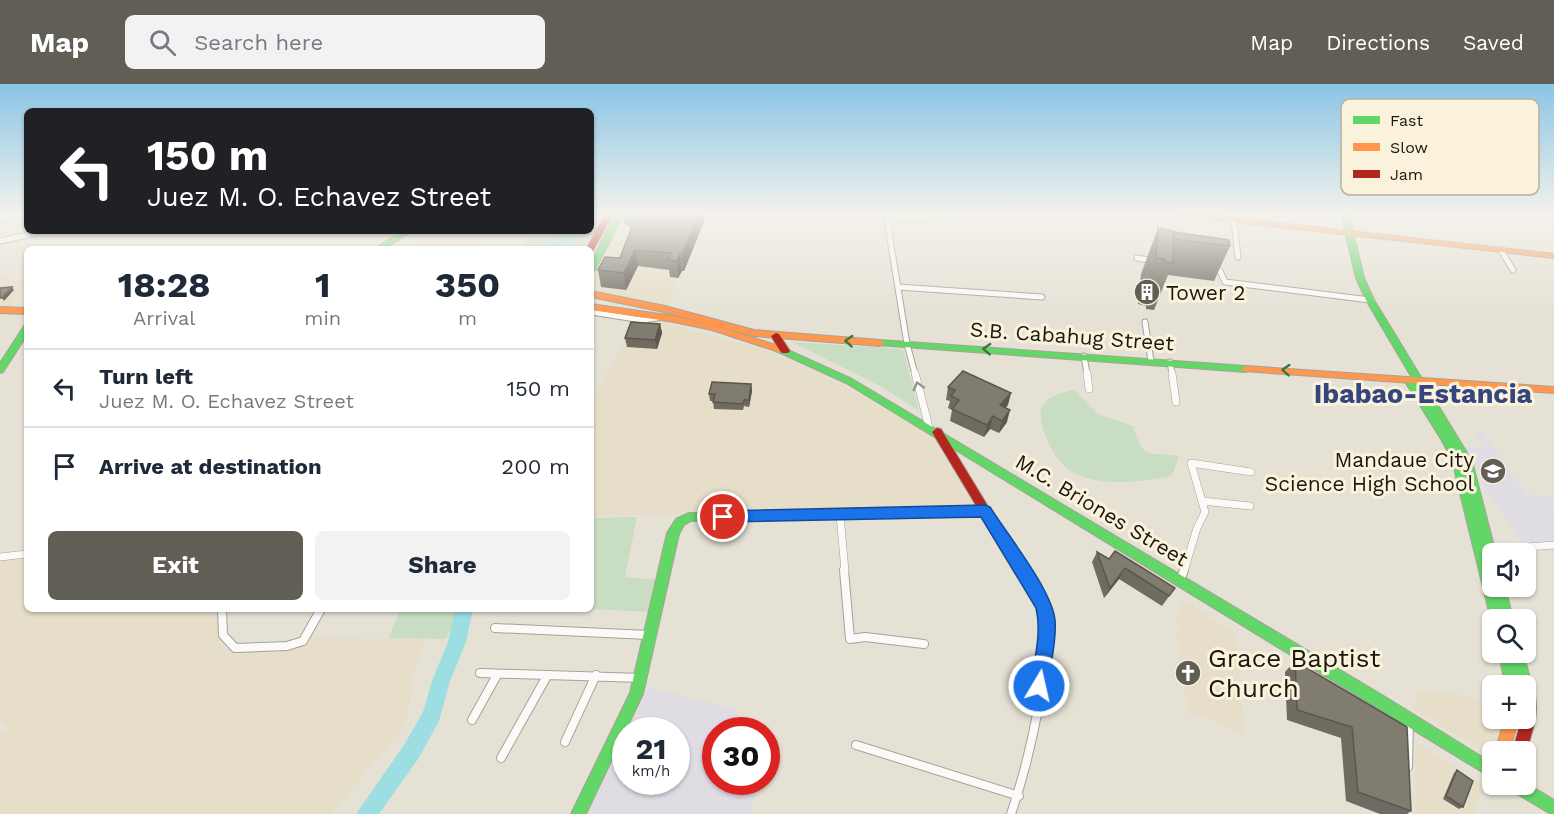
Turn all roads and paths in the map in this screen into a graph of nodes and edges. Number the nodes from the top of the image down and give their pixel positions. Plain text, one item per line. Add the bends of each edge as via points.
1 (602, 248) edge
2 (892, 248) edge
3 (1237, 248) edge
4 (1352, 248) edge
5 (1485, 248) edge
6 (1501, 250) junction
7 (1554, 256) edge
8 (1238, 257) dead end
9 (1137, 258) dead end
10 (1160, 262) edge
11 (594, 264) edge
12 (1206, 269) dead end
13 (1513, 270) dead end
14 (898, 287) junction
15 (594, 295) edge
16 (1042, 297) dead end
17 (1370, 300) junction
18 (594, 301) edge
19 (594, 308) edge
20 (0, 310) edge
21 (24, 311) edge
22 (594, 312) edge
23 (657, 318) junction
24 (674, 319) junction
25 (1145, 322) dead end
26 (24, 333) edge
27 (776, 336) junction
28 (907, 344) junction
29 (785, 351) junction
30 (1084, 356) junction
31 (1150, 361) junction
32 (1170, 362) junction
33 (0, 370) edge
34 (1414, 380) junction
35 (1089, 389) dead end
36 (1554, 390) edge
37 (1176, 402) dead end
38 (933, 429) junction
39 (1251, 472) dead end
40 (1202, 501) junction
41 (1250, 506) dead end
42 (985, 511) junction
43 (840, 515) junction
44 (1478, 517) junction
45 (1487, 543) edge
46 (1554, 545) edge
47 (1536, 548) edge
48 (24, 554) edge
49 (0, 557) edge
50 (1180, 581) junction
51 (1499, 609) edge
52 (222, 612) edge
53 (319, 612) edge
54 (495, 628) dead end
55 (650, 635) junction
56 (924, 644) dead end
57 (480, 673) dead end
58 (497, 675) junction
59 (596, 675) junction
60 (547, 676) junction
61 (642, 678) junction
62 (1409, 718) junction
63 (471, 720) dead end
64 (565, 742) dead end
65 (856, 746) dead end
66 (501, 758) dead end
67 (1482, 765) edge
68 (1408, 778) edge
69 (1532, 795) edge
70 (1019, 796) junction
71 (1554, 808) edge
72 (578, 814) edge
73 (1011, 814) edge

1 - 11 street
2 - 14 street
3 - 8 street
4 - 17 street
5 - 6 street
6 - 7 street
6 - 13 street
9 - 10 street
12 - 17 street via 1221,271 1226,282
14 - 16 street
14 - 28 street
15 - 27 street, S.B. Cabahug Street
17 - 34 street
18 - 24 street, M.C. Briones Street via 662,312
19 - 23 street, M.C. Briones Street
20 - 21 street
22 - 23 street via 642,320
23 - 24 street, M.C. Briones Street
24 - 29 street, M.C. Briones Street
25 - 31 street
26 - 33 street
28 -> 27 street, S.B. Cabahug Street
27 - 29 street
30 -> 28 street, S.B. Cabahug Street
38 -> 28 street
29 - 38 street, M.C. Briones Street via 849,381
30 - 31 street, S.B. Cabahug Street
30 - 35 street
31 - 32 street, S.B. Cabahug Street
34 -> 32 street, S.B. Cabahug Street
32 - 37 street
34 - 36 street, S.B. Cabahug Street
34 - 44 street via 1451,439
38 - 42 street
38 - 50 street, M.C. Briones Street
39 - 40 street via 1191,463
40 - 41 street
40 - 50 street via 1205,512 1196,526
42 - 43 street
42 - 70 street via 1038,594 1047,620 1034,723
43 - 55 street via 684,519 673,533
43 - 56 street via 850,639 865,637
44 - 45 street
44 - 51 street
46 - 47 street
48 - 49 street
50 - 62 street, M.C. Briones Street
52 - 53 street via 223,634 235,648 287,646 303,641
54 - 55 street
55 - 61 street
57 - 58 street
58 - 60 street
58 - 63 street
59 - 60 street
59 - 61 street
59 - 64 street
60 - 66 street
61 - 72 street
62 - 67 street, M.C. Briones Street
62 - 68 street
65 - 70 street
69 - 71 street
70 - 73 street

